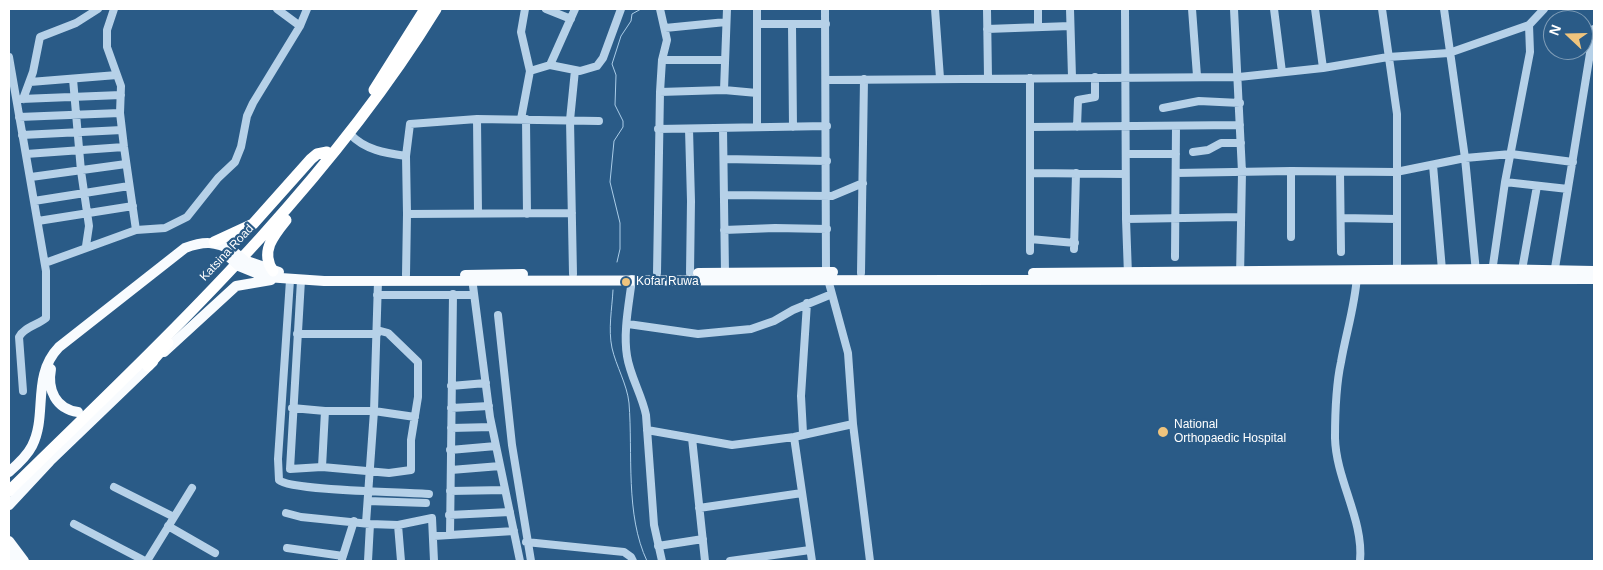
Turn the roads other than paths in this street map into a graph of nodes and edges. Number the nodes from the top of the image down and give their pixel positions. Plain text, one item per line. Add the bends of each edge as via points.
1 (98, 9) edge
2 (114, 9) edge
3 (277, 9) edge
4 (307, 9) edge
5 (425, 9) edge
6 (436, 9) edge
7 (525, 9) edge
8 (546, 9) edge
9 (575, 9) edge
10 (621, 9) edge
11 (660, 9) edge
12 (727, 9) edge
13 (757, 9) edge
14 (826, 9) edge
15 (935, 9) edge
16 (987, 9) edge
17 (1038, 9) edge
18 (1070, 9) edge
19 (1125, 9) edge
20 (1192, 9) edge
21 (1234, 9) edge
22 (1274, 9) edge
23 (1315, 9) edge
24 (1382, 9) edge
25 (1444, 9) edge
26 (1544, 9) edge
27 (571, 18) junction
28 (726, 22) junction
29 (757, 24) junction
30 (826, 24) junction
31 (792, 25) junction
32 (1529, 25) junction
33 (300, 26) junction
34 (1038, 26) junction
35 (1070, 26) junction
36 (665, 28) junction
37 (987, 29) junction
38 (1594, 29) edge
39 (1449, 53) junction
40 (9, 57) edge
41 (1388, 58) junction
42 (662, 60) junction
43 (725, 60) junction
44 (550, 65) junction
45 (1322, 68) junction
46 (575, 70) junction
47 (530, 71) junction
48 (1282, 72) junction
49 (117, 75) junction
50 (1197, 76) junction
51 (1072, 77) junction
52 (1095, 77) junction
53 (1126, 77) junction
54 (1239, 77) junction
55 (940, 78) junction
56 (988, 78) junction
57 (1030, 78) junction
58 (73, 79) junction
59 (864, 79) junction
60 (826, 80) junction
61 (30, 82) junction
62 (724, 90) junction
63 (660, 92) junction
64 (757, 93) junction
65 (121, 95) junction
66 (76, 96) junction
67 (20, 99) junction
68 (1240, 103) junction
69 (1164, 108) dead end
70 (120, 113) junction
71 (76, 116) junction
72 (19, 117) junction
73 (477, 119) junction
74 (523, 119) junction
75 (570, 120) junction
76 (600, 122) dead end
77 (1240, 125) junction
78 (757, 126) junction
79 (827, 126) junction
80 (1078, 126) junction
81 (1176, 126) junction
82 (793, 127) junction
83 (1030, 127) junction
84 (1126, 127) junction
85 (723, 128) junction
86 (658, 129) junction
87 (688, 129) junction
88 (122, 130) junction
89 (78, 133) junction
90 (350, 134) junction
91 (22, 135) junction
92 (1241, 143) junction
93 (124, 147) junction
94 (79, 151) junction
95 (331, 152) junction
96 (1193, 152) dead end
97 (26, 154) junction
98 (1126, 154) junction
99 (1176, 154) junction
100 (1511, 154) junction
101 (406, 156) junction
102 (724, 158) junction
103 (1464, 158) junction
104 (827, 161) junction
105 (1573, 162) junction
106 (126, 164) junction
107 (1433, 165) junction
108 (81, 171) junction
109 (1291, 171) junction
110 (1242, 172) junction
111 (1340, 172) junction
112 (1396, 172) junction
113 (1030, 173) junction
114 (1076, 173) junction
115 (1176, 173) junction
116 (1125, 174) junction
117 (31, 177) junction
118 (1505, 182) junction
119 (863, 183) junction
120 (130, 186) junction
121 (1537, 186) junction
122 (1568, 189) junction
123 (84, 193) junction
124 (725, 196) junction
125 (827, 196) junction
126 (34, 201) junction
127 (133, 206) junction
128 (87, 213) junction
129 (478, 213) junction
130 (572, 213) junction
131 (408, 214) junction
132 (527, 214) junction
133 (1174, 217) junction
134 (1241, 217) junction
135 (1341, 218) junction
136 (1126, 219) junction
137 (1397, 219) junction
138 (38, 220) junction
139 (826, 229) junction
140 (136, 230) junction
141 (724, 230) junction
142 (1291, 237) dead end
143 (1030, 239) junction
144 (214, 242) junction
145 (86, 246) junction
146 (1030, 251) dead end
147 (1341, 252) dead end
148 (231, 254) junction
149 (1175, 257) dead end
150 (44, 263) junction
151 (1442, 270) junction
152 (1522, 270) junction
153 (1594, 271) edge
154 (227, 273) junction
155 (657, 273) junction
156 (690, 273) junction
157 (725, 273) junction
158 (861, 273) junction
159 (573, 274) junction
160 (1476, 274) junction
161 (1492, 274) junction
162 (275, 275) junction
163 (406, 275) junction
164 (1240, 275) junction
165 (1357, 275) junction
166 (1397, 275) junction
167 (1454, 275) junction
168 (1554, 275) junction
169 (827, 276) junction
170 (1128, 276) junction
171 (472, 278) junction
172 (1594, 279) edge
173 (290, 280) junction
174 (301, 280) junction
175 (632, 280) junction
176 (378, 281) junction
177 (453, 294) junction
178 (832, 294) junction
179 (378, 295) junction
180 (474, 295) junction
181 (807, 303) junction
182 (498, 315) dead end
183 (628, 324) junction
184 (377, 332) junction
185 (297, 334) junction
186 (148, 366) junction
187 (486, 383) junction
188 (451, 386) junction
189 (23, 392) dead end
190 (488, 406) junction
191 (292, 408) junction
192 (452, 408) junction
193 (325, 411) junction
194 (374, 411) junction
195 (78, 412) junction
196 (415, 417) junction
197 (280, 423) junction
198 (291, 423) junction
199 (853, 424) junction
200 (492, 427) junction
201 (451, 428) junction
202 (647, 430) junction
203 (803, 434) junction
204 (794, 437) junction
205 (692, 438) junction
206 (496, 446) junction
207 (450, 450) junction
208 (500, 466) junction
209 (322, 467) junction
210 (369, 470) junction
211 (451, 470) junction
212 (9, 472) edge
213 (9, 482) edge
214 (114, 487) dead end
215 (192, 488) dead end
216 (368, 490) junction
217 (505, 490) junction
218 (9, 491) edge
219 (450, 491) junction
220 (802, 493) junction
221 (429, 494) dead end
222 (368, 501) junction
223 (426, 503) dead end
224 (9, 505) edge
225 (699, 508) junction
226 (510, 512) junction
227 (286, 513) dead end
228 (449, 515) junction
229 (174, 516) junction
230 (354, 521) junction
231 (74, 524) dead end
232 (368, 524) junction
233 (398, 525) junction
234 (168, 526) junction
235 (514, 530) junction
236 (450, 535) junction
237 (434, 536) junction
238 (703, 539) junction
239 (9, 541) edge
240 (529, 542) junction
241 (516, 544) junction
242 (658, 546) junction
243 (287, 548) dead end
244 (810, 550) junction
245 (215, 553) dead end
246 (9, 555) edge
247 (342, 559) edge
248 (14, 561) edge
249 (24, 561) edge
250 (146, 561) edge
251 (368, 561) edge
252 (401, 561) edge
253 (434, 561) edge
254 (520, 561) edge
255 (531, 561) edge
256 (633, 561) edge
257 (662, 561) edge
258 (704, 561) edge
259 (730, 561) edge
260 (812, 561) edge
261 (870, 561) edge
262 (1360, 561) edge

1 - 61 street via 76,23 40,37
2 - 49 street via 107,30 107,47
3 - 33 street
4 - 33 street
5 - 95 highway, Katsina Road
6 - 90 highway, Katsina Road
7 - 47 street via 521,32
8 - 27 street
9 - 27 street
10 - 46 street via 600,63 589,70
11 - 36 street
12 - 28 street
13 - 29 street
14 - 30 street
15 - 55 street
16 - 37 street
17 - 34 street
18 - 35 street
19 - 53 street
20 - 50 street
21 - 54 street
22 - 48 street
23 - 45 street
24 - 41 street
25 - 39 street
26 - 32 street
27 - 44 street
28 - 36 street
28 - 43 street
29 - 31 street
29 - 64 street
30 - 31 street
30 - 60 street
31 - 82 street
32 - 39 street
32 - 100 street via 1530,52
33 - 140 street via 252,103 235,162 187,217 165,228
34 - 35 street
34 - 37 street
35 - 51 street
36 - 42 street
37 - 56 street
38 - 105 street
39 - 41 street
39 - 103 street
40 - 67 street
41 - 45 street
41 - 112 street via 1397,114
42 - 43 street
42 - 63 street
43 - 62 street
44 - 46 street
44 - 47 street
45 - 48 street
46 - 75 street
47 - 74 street
48 - 54 street
49 - 58 street
49 - 65 street
50 - 53 street
50 - 54 street
51 - 52 street
51 - 57 street
52 - 53 street
52 - 80 street via 1095,96 1078,100
53 - 84 street
54 - 68 street
55 - 56 street
55 - 59 street
56 - 57 street
57 - 83 street
58 - 61 street
58 - 66 street
59 - 60 street
59 - 119 street
60 - 79 street
61 - 67 street
62 - 63 street
62 - 64 street
63 - 86 street
64 - 78 street
65 - 66 street
65 - 70 street
66 - 67 street
66 - 71 street
67 - 72 street
68 - 69 street via 1199,101
68 - 77 street
70 - 71 street
70 - 88 street
71 - 72 street
71 - 89 street
72 - 91 street
73 - 74 street
73 - 101 street via 410,124
73 - 129 street
74 - 75 street
74 - 132 street
75 - 76 street
75 - 130 street
77 - 81 street
77 - 92 street
78 - 82 street
78 - 85 street
79 - 82 street
79 - 104 street
80 - 83 street
80 - 84 street
81 - 84 street
81 - 99 street
83 - 113 street
84 - 98 street
85 - 87 street
85 - 102 street
86 - 87 street
86 - 155 street
87 - 156 street
88 - 89 street
88 - 93 street
89 - 91 street
89 - 94 street
90 - 95 highway, Katsina Road
90 - 101 street via 375,150
91 - 97 street
92 - 96 street via 1221,144
92 - 110 street
93 - 94 street
93 - 106 street
94 - 97 street
94 - 108 street
95 - 144 highway via 317,154 253,224
95 - 154 highway, Katsina Road
95 - 162 highway via 332,166 277,231 270,244 266,255
95 - 195 highway, Katsina Road via 226,265
97 - 117 street
98 - 99 street
98 - 116 street
99 - 115 street
100 - 103 street
100 - 105 street
100 - 118 street
101 - 131 street
102 - 104 street
102 - 124 street
103 - 107 street
103 - 160 street
104 - 125 street
105 - 122 street
106 - 108 street
106 - 120 street
107 - 112 street
107 - 151 street
108 - 117 street
108 - 123 street
109 - 110 street
109 - 111 street
109 - 142 street
110 - 115 street
110 - 134 street
111 - 112 street
111 - 135 street
112 - 137 street
113 - 114 street
113 - 143 street
114 - 116 street
114 - 143 street via 1074,246
115 - 133 street
116 - 136 street
117 - 126 street
118 - 121 street
118 - 161 street
119 - 125 street
119 - 158 street
120 - 123 street
120 - 127 street
121 - 122 street
121 - 152 street
122 - 168 street
123 - 126 street
123 - 128 street
124 - 125 street
124 - 141 street
125 - 139 street
126 - 138 street
127 - 128 street
127 - 140 street
128 - 138 street
128 - 145 street
129 - 131 street
129 - 132 street
130 - 132 street
130 - 159 street
131 - 163 street
133 - 134 street
133 - 136 street
133 - 149 street
134 - 164 street
135 - 137 street
135 - 147 street
136 - 170 street
137 - 166 street
138 - 150 street
139 - 141 street
139 - 169 street
140 - 145 street
141 - 157 street
143 - 146 street
144 - 148 main road
144 - 212 main road via 200,242 166,262 53,354 43,380 34,441
145 - 150 street
148 - 162 main road, bridge via 242,263
148 - 195 main road via 204,247 185,255 60,354 52,366 50,385 58,403
150 - 189 street via 46,318 19,336
151 - 166 main road
151 - 167 main road
152 - 161 main road
152 - 168 main road
153 - 168 main road
154 - 186 highway via 213,296
154 - 218 highway, Katsina Road
155 - 156 main road
155 - 159 main road
156 - 157 main road
157 - 169 main road
158 - 169 main road
158 - 170 main road
159 - 171 main road
160 - 161 main road
160 - 167 main road
161 - 168 main road
162 - 163 main road
162 - 173 main road
162 - 186 main road via 236,286 227,292
163 - 171 main road
164 - 165 main road
164 - 170 main road
165 - 166 main road
165 - 262 street via 1354,311 1340,363 1335,440 1360,541
166 - 167 main road
168 - 172 main road
169 - 170 main road
169 - 175 main road
169 - 178 street
171 - 175 main road
171 - 176 main road
171 - 180 street
173 - 174 main road
173 - 197 street
174 - 176 main road
174 - 185 street
175 - 183 street
176 - 179 street
177 - 179 street
177 - 180 street
177 - 188 street
178 - 181 street
178 - 199 street via 848,353
179 - 184 street
180 - 187 street
181 - 183 street via 764,326 738,331 698,334
181 - 203 street via 801,396
182 - 240 street via 512,445
183 - 202 street via 627,357 642,397
184 - 185 street
184 - 194 street
184 - 196 street via 388,333 416,359 419,385
185 - 191 street
186 - 224 main road
187 - 188 street
187 - 190 street
188 - 192 street
190 - 192 street
190 - 200 street
191 - 193 street
191 - 198 street
192 - 201 street
193 - 194 street
193 - 209 street
194 - 196 street
194 - 210 street
195 - 213 highway, Katsina Road
196 - 210 street via 411,470 389,473
197 - 198 street
197 - 216 street via 278,475 281,482
198 - 209 street via 290,469
199 - 203 street
199 - 261 street
200 - 201 street
200 - 206 street
201 - 207 street
202 - 205 street
202 - 242 street
203 - 204 street
204 - 205 street via 732,445
204 - 220 street
205 - 225 street
206 - 207 street
206 - 208 street
207 - 211 street
208 - 211 street
208 - 217 street
209 - 210 street
210 - 216 street
211 - 219 street
214 - 229 street
215 - 229 street
216 - 221 street
216 - 222 street
217 - 219 street
217 - 226 street
219 - 228 street
220 - 225 street
220 - 244 street
222 - 223 street
222 - 232 street
225 - 238 street
226 - 228 street
226 - 235 street
227 - 230 street
228 - 236 street
229 - 234 street
230 - 232 street
230 - 247 street
231 - 250 street
232 - 233 street
232 - 251 street
233 - 237 street via 432,518
233 - 252 street
234 - 245 street
234 - 250 street
235 - 236 street
235 - 241 street
236 - 237 street
237 - 253 street
238 - 242 street
238 - 258 street
239 - 249 main road
240 - 241 street
240 - 255 street
240 - 256 street via 624,552
241 - 254 street
242 - 257 street
243 - 247 street
244 - 259 street
244 - 260 street
246 - 248 main road

